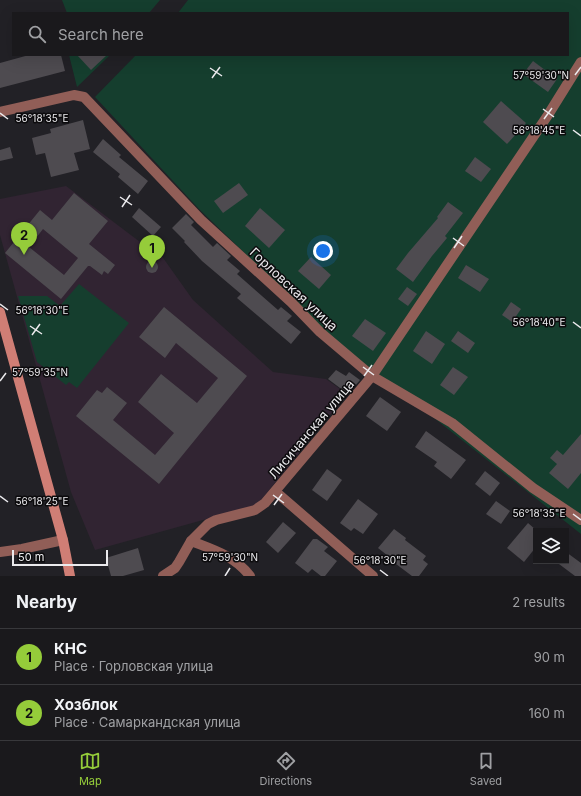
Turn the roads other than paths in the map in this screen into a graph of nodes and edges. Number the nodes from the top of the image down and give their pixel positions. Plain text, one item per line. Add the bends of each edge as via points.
1 (581, 62) edge
2 (0, 112) edge
3 (0, 312) edge
4 (372, 376) junction
5 (276, 492) junction
6 (581, 520) edge
7 (63, 540) junction
8 (191, 541) junction
9 (0, 552) edge
10 (70, 576) edge
11 (162, 576) edge
12 (250, 576) edge
13 (373, 576) edge

1 - 4 street, Лисичанская улица
2 - 4 street, Горловская улица via 74,95 84,97 201,220 320,332
3 - 7 street
4 - 5 street, Лисичанская улица
4 - 6 street, Горловская улица via 452,423 533,488
5 - 8 street, Лисичанская улица via 261,507 208,524
5 - 13 street
7 - 9 street
7 - 10 street
8 - 11 street, Лисичанская улица via 180,562
8 - 12 street via 223,553

